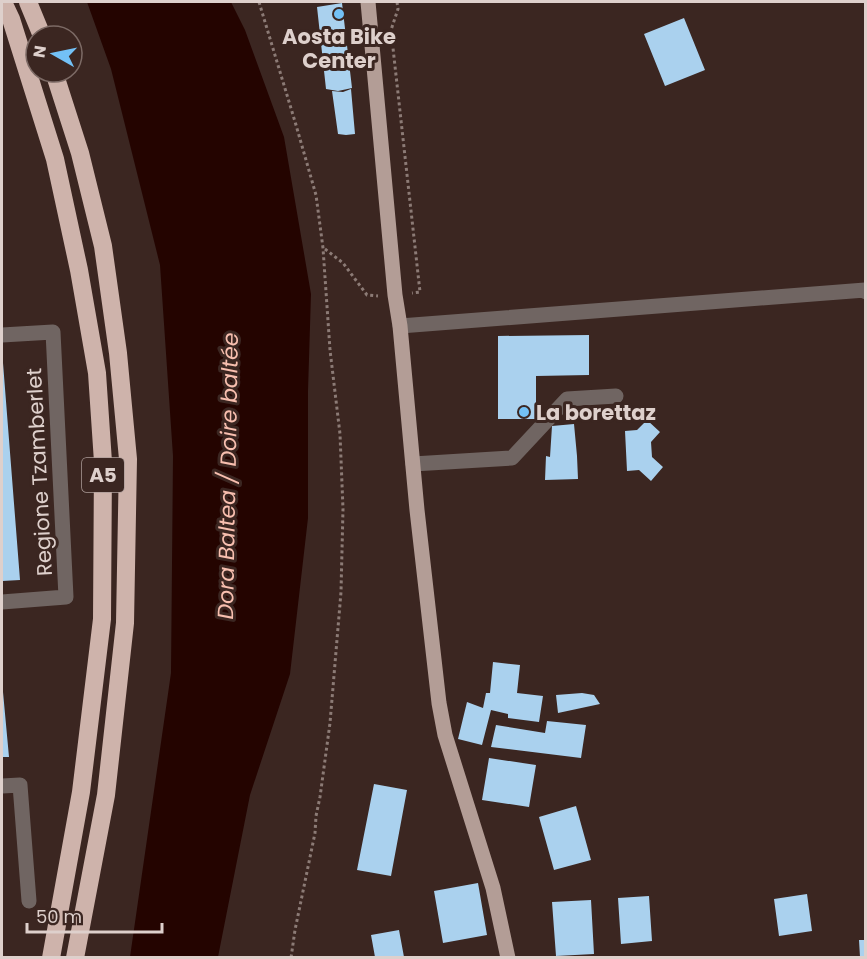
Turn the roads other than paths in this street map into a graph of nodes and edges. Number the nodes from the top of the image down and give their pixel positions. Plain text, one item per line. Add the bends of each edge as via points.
1 (3, 2) edge
2 (28, 2) edge
3 (368, 2) edge
4 (37, 24) edge
5 (58, 84) edge
6 (866, 292) edge
7 (400, 326) junction
8 (2, 335) edge
9 (616, 396) dead end
10 (412, 464) junction
11 (2, 602) edge
12 (2, 786) edge
13 (29, 901) dead end
14 (51, 957) edge
15 (75, 957) edge
16 (508, 957) edge

1 - 14 highway, A5 via 55,159 80,270 97,373 103,462 102,619 81,792
2 - 4 highway
3 - 7 main road
5 - 15 highway, A5 via 103,246 128,459 125,623 106,795
6 - 7 street
7 - 10 main road
8 - 11 street, Regione Tzamberlet via 53,332 66,597
9 - 10 street via 567,399 512,458
10 - 16 main road via 445,735 494,888
12 - 13 street via 20,785

